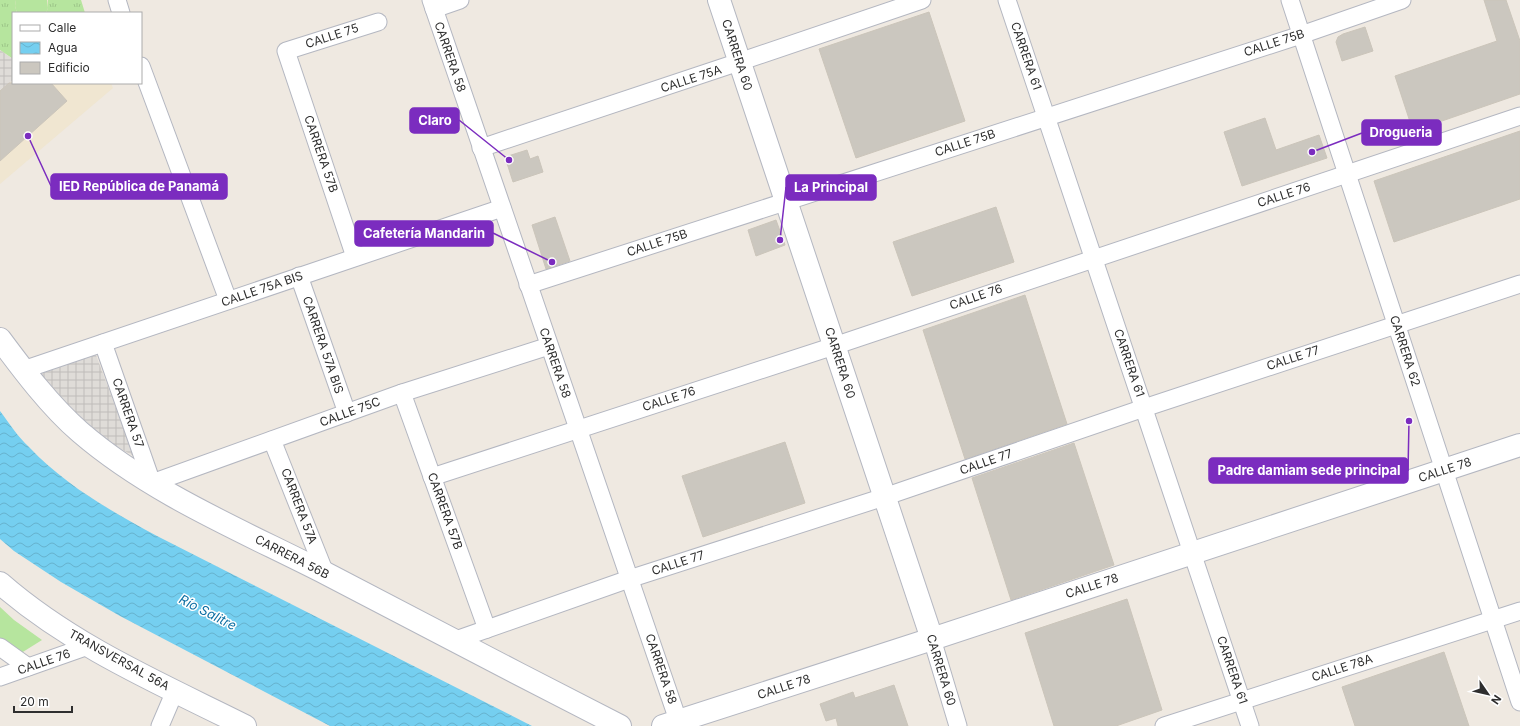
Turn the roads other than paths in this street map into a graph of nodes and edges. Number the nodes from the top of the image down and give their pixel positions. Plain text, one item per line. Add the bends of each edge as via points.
1 (116, 0) edge
2 (460, 0) edge
3 (719, 0) edge
4 (922, 0) edge
5 (1007, 0) edge
6 (1290, 0) edge
7 (1402, 0) edge
8 (432, 4) edge
9 (121, 12) edge
10 (378, 22) dead end
11 (1301, 35) junction
12 (286, 51) joint
13 (739, 62) junction
14 (142, 69) edge
15 (1520, 116) edge
16 (1046, 117) junction
17 (481, 148) junction
18 (1347, 175) junction
19 (786, 200) junction
20 (502, 208) junction
21 (355, 257) junction
22 (1094, 258) junction
23 (299, 276) junction
24 (1520, 284) edge
25 (528, 285) junction
26 (228, 300) junction
27 (1396, 324) junction
28 (0, 339) edge
29 (103, 343) junction
30 (549, 346) junction
31 (834, 346) junction
32 (23, 370) junction
33 (402, 394) junction
34 (1144, 408) junction
35 (346, 413) junction
36 (578, 428) junction
37 (272, 440) junction
38 (1520, 445) edge
39 (1444, 470) junction
40 (432, 477) junction
41 (152, 483) junction
42 (884, 497) junction
43 (1192, 553) junction
44 (325, 573) junction
45 (629, 578) junction
46 (0, 583) edge
47 (1520, 611) edge
48 (1493, 620) junction
49 (487, 629) junction
50 (932, 639) junction
51 (453, 641) junction
52 (88, 646) junction
53 (0, 647) edge
54 (28, 667) junction
55 (0, 677) edge
56 (175, 691) junction
57 (1242, 701) junction
58 (1520, 702) edge
59 (674, 724) edge
60 (160, 726) edge
61 (245, 726) edge
62 (620, 726) edge
63 (958, 726) edge
64 (1164, 726) edge
65 (1250, 726) edge

1 - 9 street
2 - 8 street
3 - 13 street, CARRERA 60
4 - 13 street, CALLE 75A
5 - 16 street, CARRERA 61
6 - 11 street, CARRERA 62
7 - 11 street, CALLE 75B
8 - 17 street, CARRERA 58
10 - 12 street, CALLE 75
11 - 16 street, CALLE 75B
11 - 18 street, CARRERA 62
12 - 21 street, CARRERA 57B
13 - 17 street, CALLE 75A
13 - 19 street, CARRERA 60
14 - 26 street
15 - 18 street, CALLE 76
16 - 19 street, CALLE 75B
16 - 22 street, CARRERA 61
17 - 20 street, CARRERA 58
18 - 22 street, CALLE 76
18 - 27 street, CARRERA 62
19 - 25 street, CALLE 75B
19 - 31 street, CARRERA 60
20 - 21 street, CALLE 75A BIS
20 - 25 street, CARRERA 58
21 - 23 street, CALLE 75A BIS
22 - 31 street, CALLE 76
22 - 34 street, CARRERA 61
23 - 26 street, CALLE 75A BIS
23 - 35 street, CARRERA 57A BIS
24 - 27 street, CALLE 77
25 - 30 street, CARRERA 58
26 - 29 street, CALLE 75A BIS
27 - 34 street, CALLE 77
27 - 39 street, CARRERA 62
28 - 32 street, CARRERA 56B
29 - 32 street, CALLE 75A BIS
29 - 41 street, CARRERA 57
30 - 33 street, CALLE 75C
30 - 36 street, CARRERA 58
31 - 36 street, CALLE 76
31 - 42 street, CARRERA 60
32 - 41 street, CARRERA 56B via 79,431
33 - 35 street, CALLE 75C
33 - 40 street, CARRERA 57B
34 - 42 street, CALLE 77
34 - 43 street, CARRERA 61
35 - 37 street, CALLE 75C
36 - 40 street, CALLE 76
36 - 45 street, CARRERA 58
37 - 41 street, CALLE 75C
37 - 44 street, CARRERA 57A
38 - 39 street, CALLE 78
39 - 43 street, CALLE 78
39 - 48 street, CARRERA 62
40 - 49 street, CARRERA 57B
41 - 44 street, CARRERA 56B via 225,524
42 - 45 street, CALLE 77
42 - 50 street, CARRERA 60
43 - 50 street, CALLE 78
43 - 57 street, CARRERA 61
44 - 51 street, CARRERA 56B
45 - 49 street, CALLE 77
45 - 59 street, CARRERA 58
46 - 52 street, TRANSVERSAL 56A
47 - 48 street, CALLE 78A
48 - 57 street, CALLE 78A
48 - 58 street, CARRERA 62
49 - 51 street, CALLE 77
50 - 59 street, CALLE 78
50 - 63 street, CARRERA 60
51 - 62 street, CARRERA 56B
52 - 54 street, CALLE 76
52 - 56 street, TRANSVERSAL 56A
53 - 54 street
54 - 55 street, CALLE 76
56 - 60 street
56 - 61 street, TRANSVERSAL 56A
57 - 64 street, CALLE 78A
57 - 65 street, CARRERA 61

